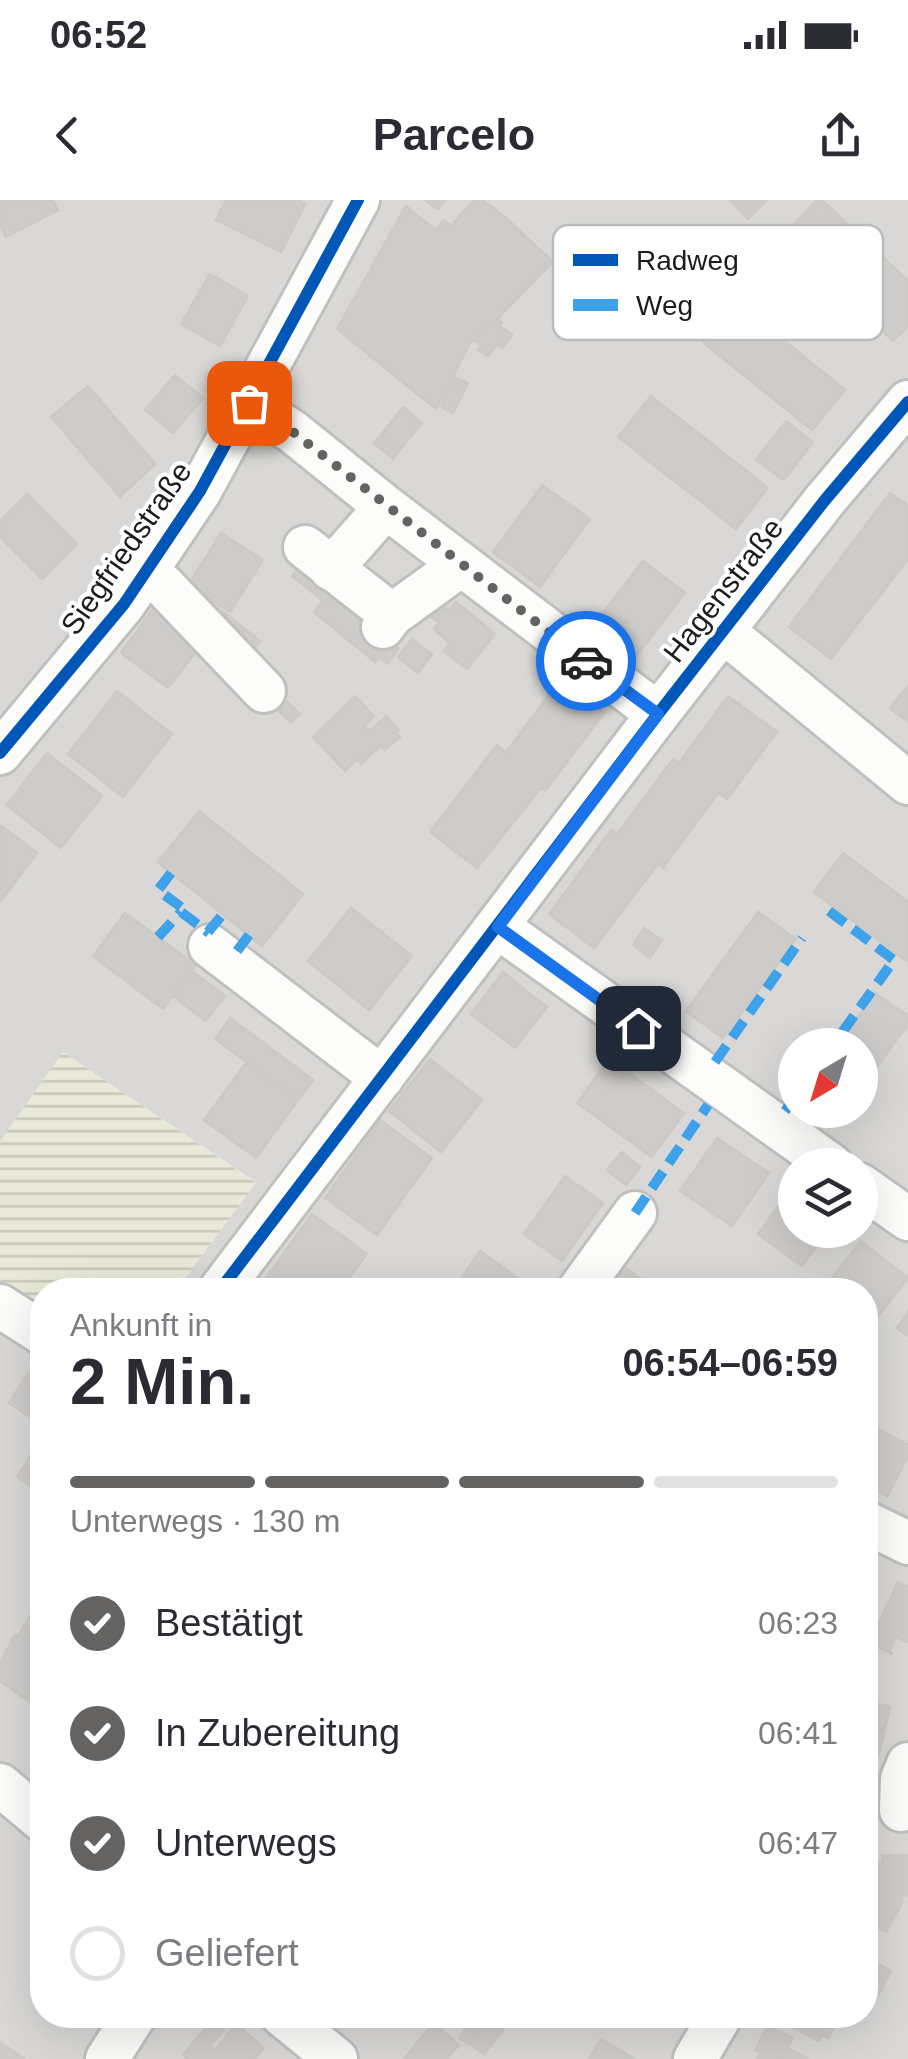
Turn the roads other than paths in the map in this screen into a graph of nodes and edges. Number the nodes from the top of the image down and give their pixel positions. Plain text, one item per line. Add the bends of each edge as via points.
1 (358, 200) edge
2 (908, 402) edge
3 (249, 403) junction
4 (386, 508) junction
5 (461, 565) junction
6 (145, 573) junction
7 (723, 631) junction
8 (264, 691) dead end
9 (658, 714) junction
10 (0, 753) edge
11 (908, 784) edge
12 (498, 927) junction
13 (210, 946) dead end
14 (382, 1078) junction
15 (806, 1148) edge
16 (878, 1198) edge
17 (635, 1212) dead end
18 (908, 1219) edge
19 (229, 1278) edge
20 (588, 1278) edge
21 (0, 1306) edge
22 (30, 1325) edge
23 (878, 1528) edge
24 (908, 1543) edge
25 (908, 1764) edge
26 (0, 1785) edge
27 (891, 1809) edge
28 (30, 1810) edge
29 (127, 2028) edge
30 (298, 2028) edge
31 (714, 2028) edge
32 (107, 2059) edge
33 (336, 2059) edge
34 (696, 2059) edge

1 - 3 street, Siegfriedstraße
2 - 7 street, Hagenstraße
3 - 4 street
3 - 6 street, Siegfriedstraße
4 - 5 street
4 - 5 street via 318,558 387,621
5 - 9 street
6 - 8 street
6 - 10 street, Siegfriedstraße
7 - 9 street, Hagenstraße
7 - 11 street
9 - 12 street, Hagenstraße
12 - 14 street, Hagenstraße
12 - 15 street
13 - 14 street
14 - 19 street, Hagenstraße
16 - 18 street
17 - 20 street
21 - 22 street
23 - 24 street
25 - 27 street
26 - 28 street
29 - 32 street
30 - 33 street
31 - 34 street

